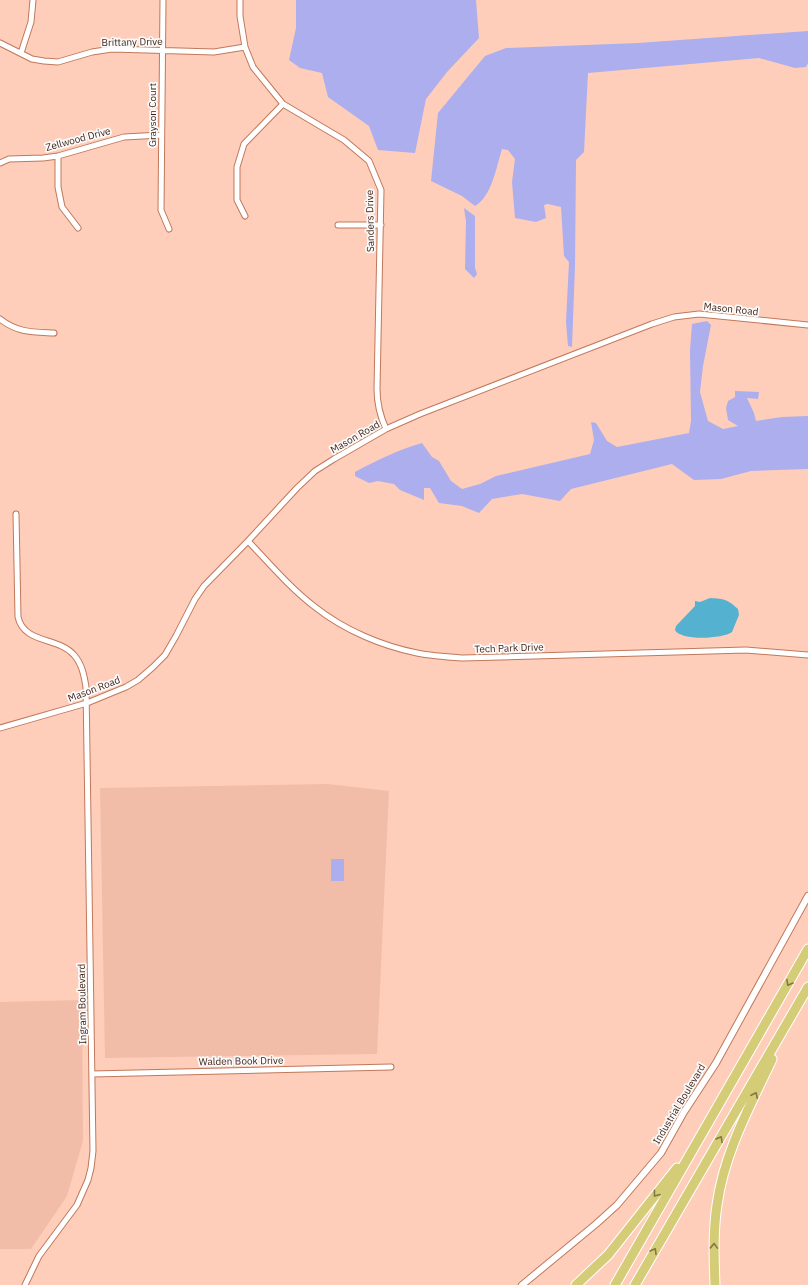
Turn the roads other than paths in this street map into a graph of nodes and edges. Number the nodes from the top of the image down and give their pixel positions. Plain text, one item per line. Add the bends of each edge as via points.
1 (32, 0) edge
2 (163, 0) edge
3 (240, 0) edge
4 (0, 43) edge
5 (245, 47) junction
6 (161, 50) junction
7 (21, 52) junction
8 (283, 104) junction
9 (161, 135) junction
10 (58, 156) junction
11 (0, 164) edge
12 (245, 216) dead end
13 (338, 225) dead end
14 (381, 225) junction
15 (78, 228) dead end
16 (169, 229) dead end
17 (0, 319) edge
18 (808, 326) edge
19 (54, 333) dead end
20 (386, 429) junction
21 (16, 514) dead end
22 (248, 541) junction
23 (808, 654) edge
24 (87, 703) junction
25 (0, 728) edge
26 (808, 896) edge
27 (808, 949) edge
28 (808, 987) edge
29 (794, 1011) junction
30 (390, 1067) dead end
31 (92, 1074) junction
32 (698, 1142) junction
33 (25, 1285) edge
34 (522, 1285) edge
35 (576, 1285) edge
36 (615, 1285) edge
37 (635, 1285) edge
38 (715, 1285) edge

1 - 7 street via 31,22
2 - 6 street, Grayson Court
3 - 5 street, Sanders Drive
4 - 7 street, Brittany Drive
5 - 6 street, Brittany Drive via 214,52
5 - 8 street, Sanders Drive via 253,67
6 - 7 street, Brittany Drive via 102,50 58,62 32,59
6 - 9 street, Grayson Court
8 - 12 street via 244,144 237,167 237,200
8 - 14 street, Sanders Drive via 344,140 368,161 381,190
9 - 10 street, Zellwood Drive via 124,137
9 - 16 street, Grayson Court via 161,210
10 - 11 street, Zellwood Drive via 9,159
10 - 15 street via 58,187 62,207
13 - 14 street
14 - 20 street, Sanders Drive via 377,389 378,410
17 - 19 street via 16,329 27,332
18 - 20 street, Mason Road via 699,314 674,317
20 - 22 street, Mason Road via 315,471
21 - 24 street, Ingram Boulevard via 19,623 31,635 60,645 74,654 84,674
22 - 23 street, Tech Park Drive via 299,594 331,618 351,630 418,654 462,658 746,650
22 - 24 street, Mason Road via 204,586 164,655 153,667 126,687
24 - 25 street, Mason Road
24 - 31 street, Ingram Boulevard
26 - 34 street, Industrial Boulevard via 716,1063 661,1153 596,1224
27 -> 32 highway
28 - 29 highway
37 -> 29 highway
38 -> 29 highway via 717,1206 725,1167
30 - 31 street, Walden Book Drive
31 - 33 street, Ingram Boulevard via 93,1151 87,1182 77,1205 39,1256
32 -> 35 highway via 608,1255
32 - 36 highway

